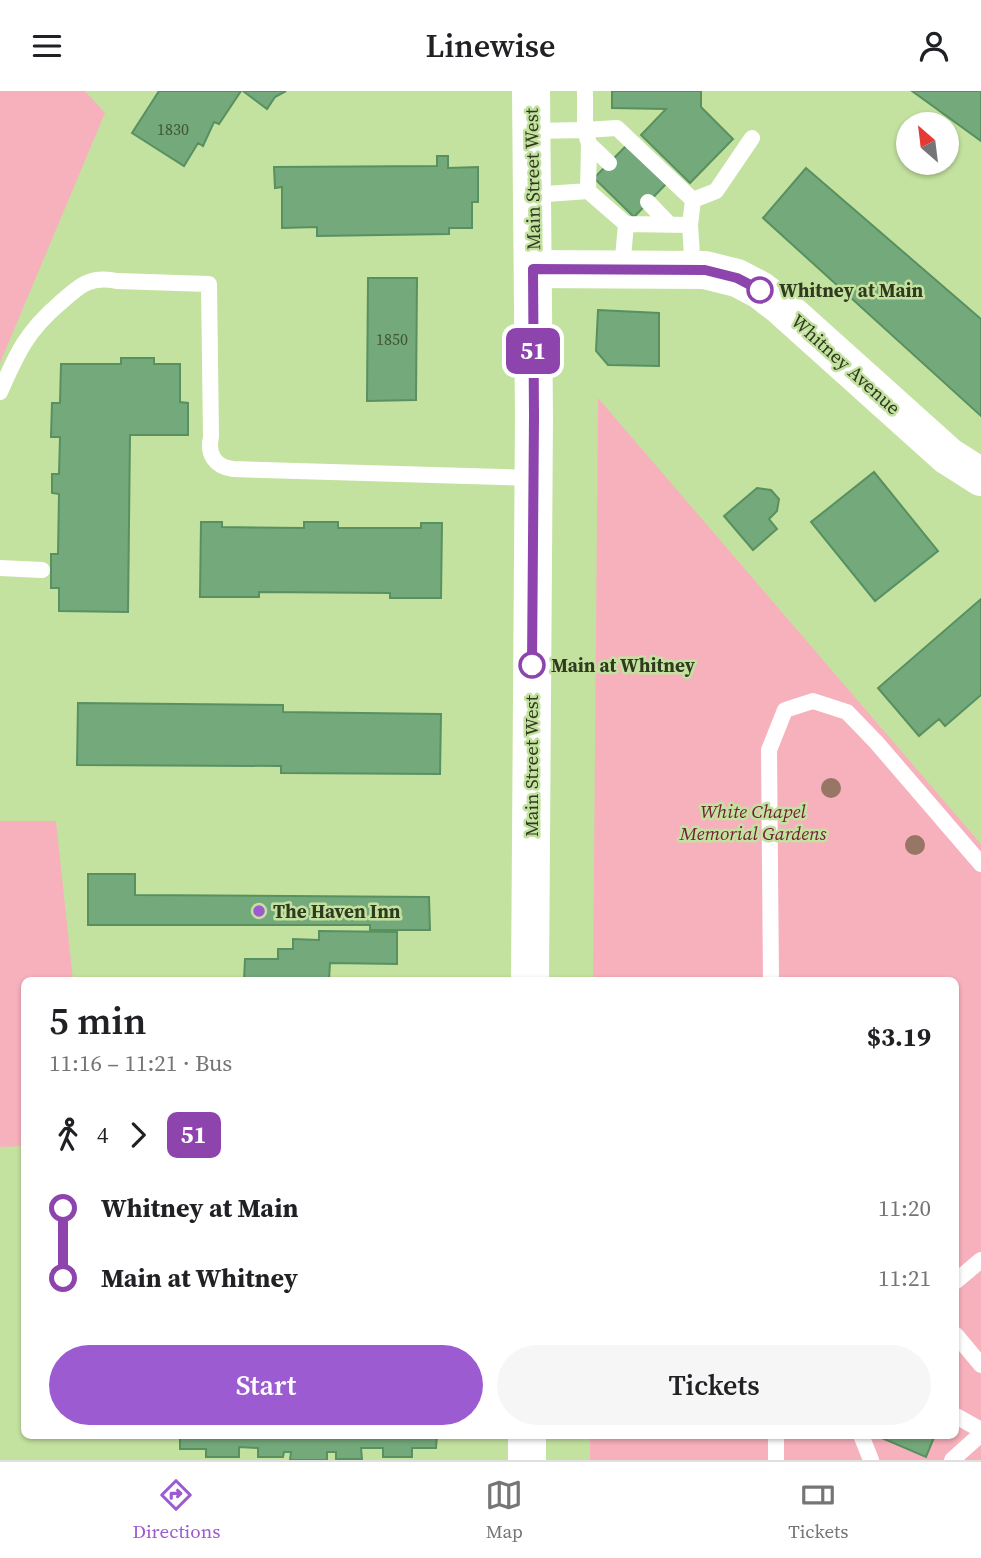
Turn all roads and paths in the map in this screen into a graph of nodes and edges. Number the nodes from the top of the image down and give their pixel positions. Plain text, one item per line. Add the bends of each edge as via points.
1 (531, 91) edge
2 (585, 91) edge
3 (532, 131) junction
4 (587, 137) junction
5 (752, 138) dead end
6 (609, 163) dead end
7 (588, 191) junction
8 (532, 195) junction
9 (693, 200) junction
10 (648, 202) dead end
11 (626, 224) junction
12 (669, 224) junction
13 (690, 225) junction
14 (533, 269) junction
15 (622, 269) junction
16 (693, 269) junction
17 (0, 392) edge
18 (981, 477) edge
19 (533, 478) junction
20 (0, 568) edge
21 (42, 570) dead end
22 (981, 864) edge
23 (530, 977) edge
24 (771, 977) edge
25 (981, 1259) edge
26 (959, 1278) edge
27 (959, 1339) edge
28 (981, 1365) edge
29 (959, 1418) edge
30 (981, 1432) edge
31 (527, 1439) edge
32 (776, 1439) edge
33 (862, 1439) edge
34 (527, 1460) edge
35 (776, 1460) edge
36 (871, 1460) edge
37 (952, 1460) edge

1 - 3 main road, Main Street West
2 - 4 lane
3 - 4 lane
3 - 8 main road, Main Street West
4 - 6 lane
4 - 7 lane
4 - 9 lane via 617,128
5 - 9 lane via 716,191
7 - 8 lane
7 - 11 lane
8 - 14 main road, Main Street West
9 - 13 lane
10 - 12 lane
11 - 12 lane
11 - 15 lane
12 - 13 lane
13 - 16 lane
14 - 15 main road, Whitney Avenue
14 - 19 main road, Main Street West
15 - 16 main road, Whitney Avenue
16 - 18 main road, Whitney Avenue via 737,278 760,290 948,456
17 - 19 lane via 30,333 83,284 106,279 209,284 209,451 220,465
19 - 23 main road, Main Street West
20 - 21 lane
22 - 24 lane via 847,712 813,701 785,710 769,750
25 - 26 lane
27 - 28 lane
29 - 30 lane
30 - 37 lane
31 - 34 main road
32 - 35 lane
33 - 36 lane

